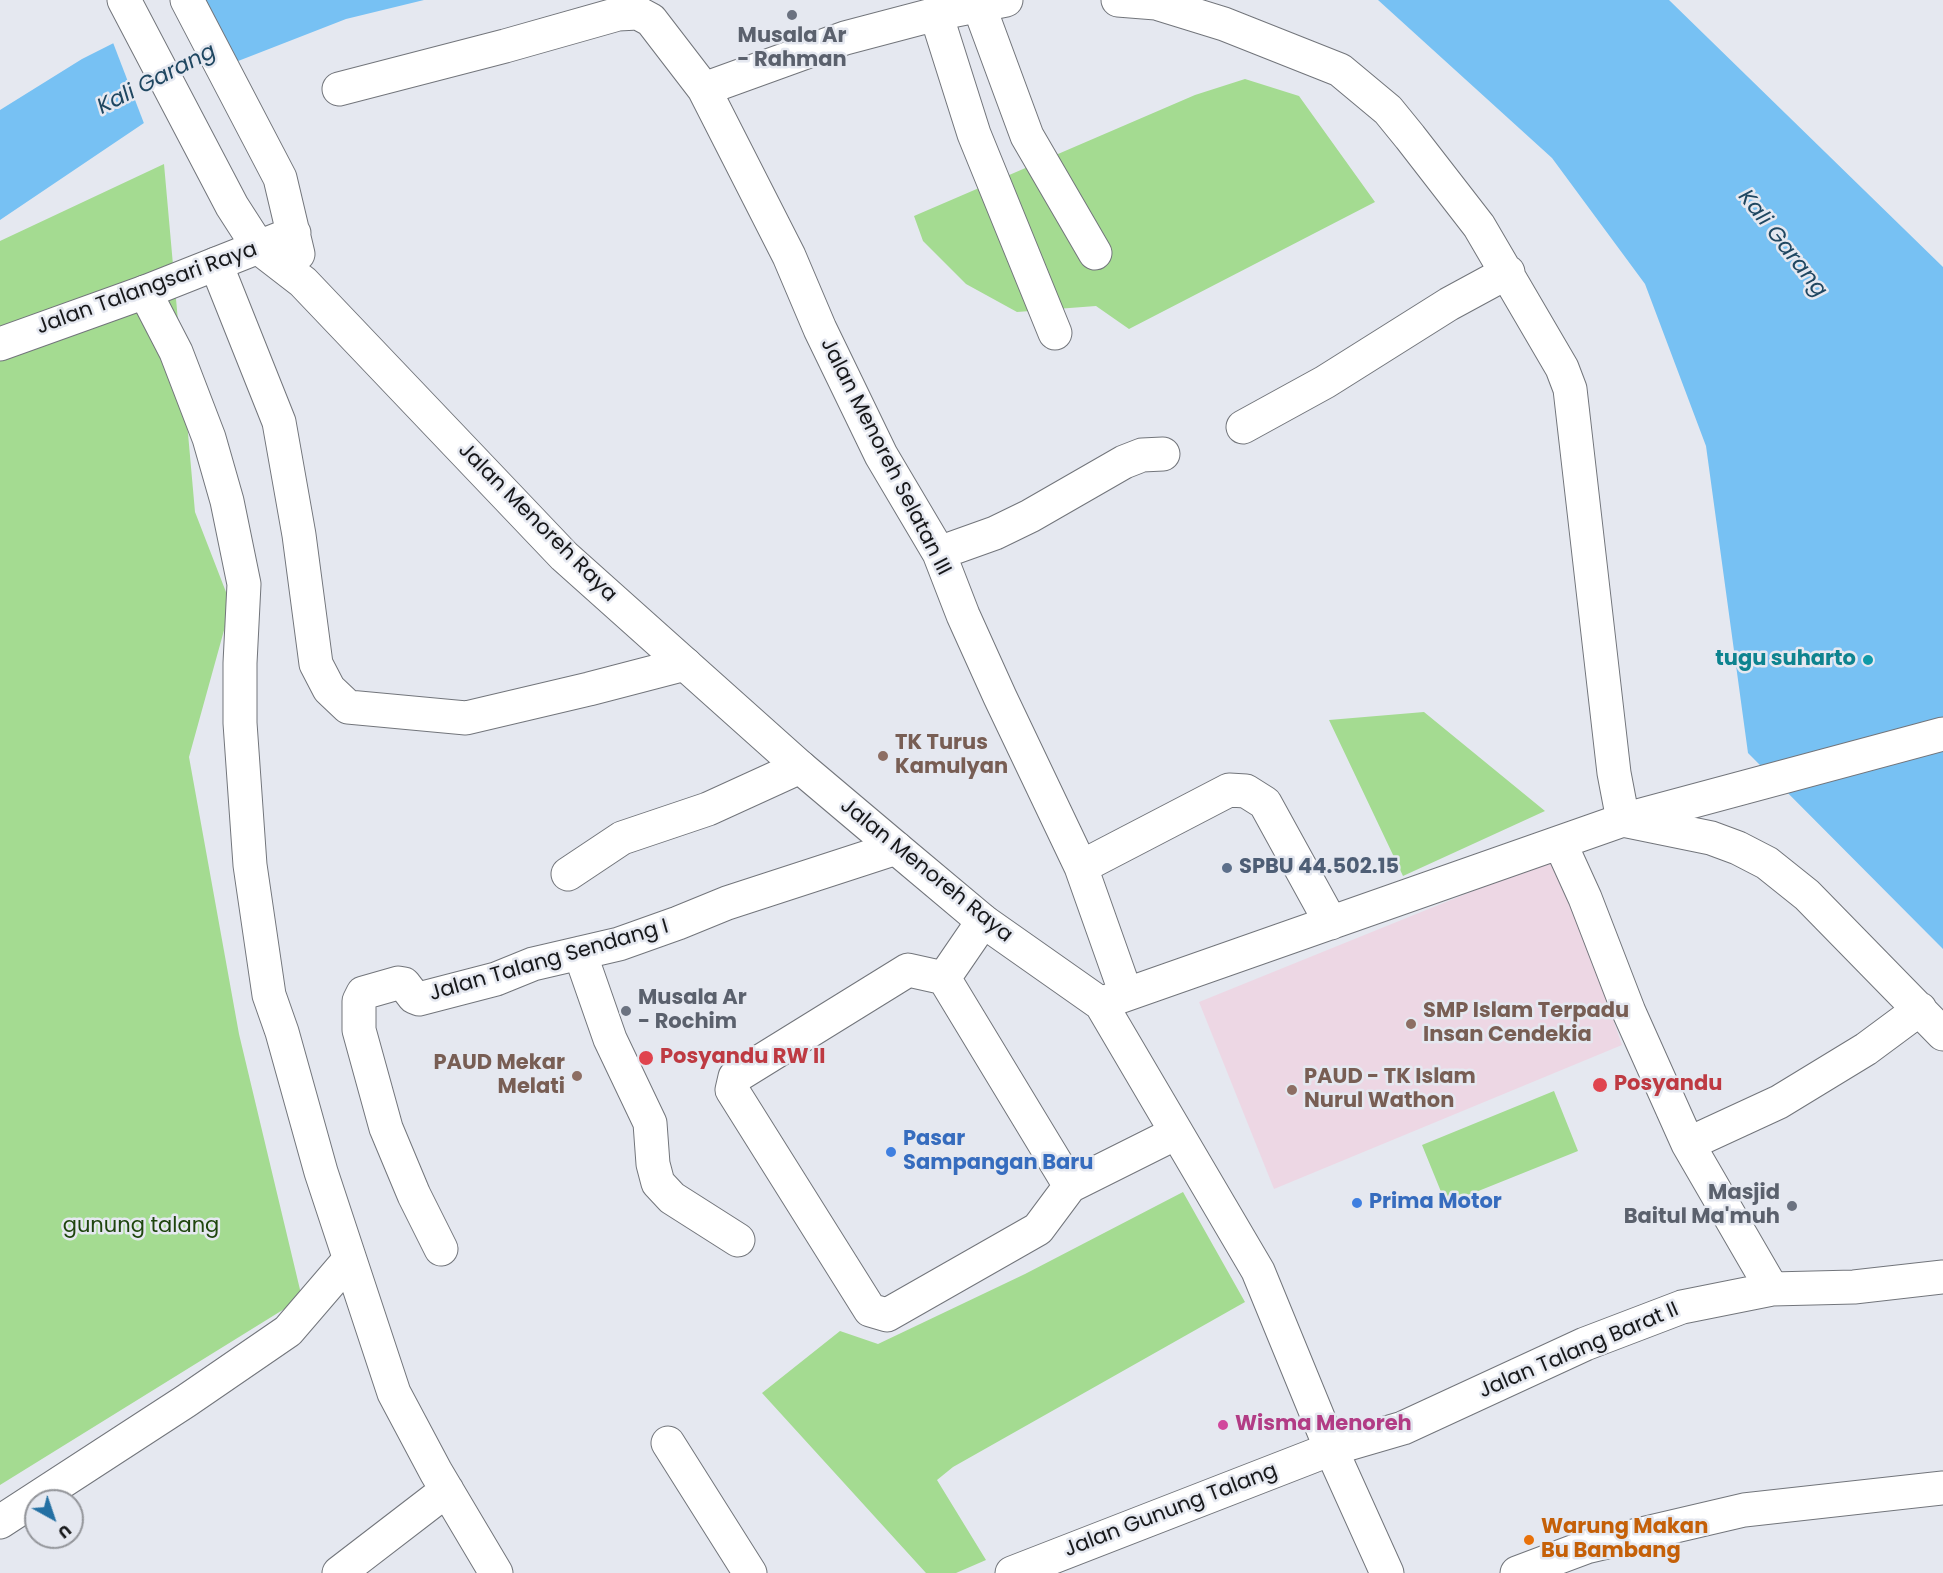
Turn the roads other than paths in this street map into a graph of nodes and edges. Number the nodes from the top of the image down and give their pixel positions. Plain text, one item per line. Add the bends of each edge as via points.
1 (124, 0) edge
2 (187, 0) edge
3 (1118, 0) edge
4 (992, 3) edge
5 (936, 14) junction
6 (339, 88) dead end
7 (704, 89) junction
8 (294, 233) junction
9 (259, 248) junction
10 (1095, 253) dead end
11 (216, 264) junction
12 (1508, 272) junction
13 (303, 282) junction
14 (145, 292) junction
15 (1054, 333) dead end
16 (0, 344) edge
17 (1243, 427) dead end
18 (1163, 454) dead end
19 (939, 553) junction
20 (685, 664) junction
21 (1943, 734) edge
22 (800, 767) junction
23 (1623, 820) junction
24 (1560, 843) junction
25 (896, 848) junction
26 (1081, 867) junction
27 (568, 874) dead end
28 (983, 921) junction
29 (1331, 923) junction
30 (580, 953) junction
31 (944, 978) junction
32 (1114, 999) junction
33 (1920, 1009) junction
34 (1943, 1034) edge
35 (1176, 1133) junction
36 (1688, 1144) junction
37 (1070, 1186) junction
38 (738, 1240) dead end
39 (441, 1249) dead end
40 (349, 1260) junction
41 (1943, 1277) edge
42 (1772, 1289) junction
43 (668, 1443) dead end
44 (1331, 1449) junction
45 (1943, 1488) edge
46 (447, 1490) junction
47 (0, 1522) edge
48 (339, 1573) edge
49 (496, 1573) edge
50 (750, 1573) edge
51 (1012, 1573) edge
52 (1387, 1573) edge
53 (1517, 1573) edge

1 - 9 street, Jalan Menoreh Raya via 232,206
2 - 8 street via 279,178
3 - 12 street via 1156,3 1224,24 1340,70 1388,110 1479,226
4 - 5 street
4 - 10 street via 1027,136
5 - 7 street via 845,38
5 - 15 street via 974,134
6 - 7 street, Jalan Menoreh Selatan III via 618,14 638,13 651,20
7 - 19 street, Jalan Menoreh Selatan III via 789,256 881,455
8 - 9 street, Jalan Talangsari Raya
8 - 13 street
9 - 11 street, Jalan Talangsari Raya
9 - 13 street, Jalan Menoreh Raya
11 - 14 street, Jalan Talangsari Raya
11 - 20 street via 279,422 316,664 329,689 348,707 466,718
12 - 17 street
12 - 23 street via 1570,389 1614,773
13 - 20 street, Jalan Menoreh Raya via 564,556
14 - 16 street, Jalan Talangsari Raya
14 - 40 street via 176,352 209,438 227,501 244,584 240,723 250,865 269,995
18 - 19 street via 1142,455 1124,462 1030,516
19 - 26 street, Jalan Menoreh Selatan III via 990,677
20 - 22 street, Jalan Menoreh Raya
21 - 23 street
22 - 25 street, Jalan Menoreh Raya
22 - 27 street via 708,809 622,838
23 - 24 street
23 - 33 street via 1711,837 1767,863 1807,895
24 - 29 street
24 - 36 street
25 - 28 street, Jalan Menoreh Raya
25 - 30 street, Jalan Talang Sendang I via 727,903 619,944
26 - 29 street via 1229,790 1246,791 1265,803
26 - 32 street, Jalan Menoreh Selatan III
28 - 31 street
28 - 32 street, Jalan Menoreh Raya
29 - 32 street
30 - 38 street via 610,1039 650,1123 658,1183 672,1198
30 - 39 street, Jalan Talang Sendang I via 419,999 398,983 360,997 359,1030 386,1128
31 - 37 street
31 - 37 street via 908,970 735,1077 732,1090 870,1310 887,1315 1038,1229
32 - 35 street, Jalan Menoreh Raya
33 - 34 street
33 - 36 street via 1779,1102
35 - 37 street
35 - 44 street, Jalan Menoreh Raya via 1258,1271
36 - 42 street
40 - 46 street via 394,1393
40 - 47 street via 288,1331
41 - 42 street, Jalan Talang Barat II via 1854,1287
42 - 44 street, Jalan Talang Barat II via 1682,1307 1585,1344 1403,1428
43 - 50 street
44 - 51 street, Jalan Gunung Talang
44 - 52 street, Jalan Menoreh Raya
45 - 53 street via 1744,1510 1586,1547
46 - 48 street
46 - 49 street

